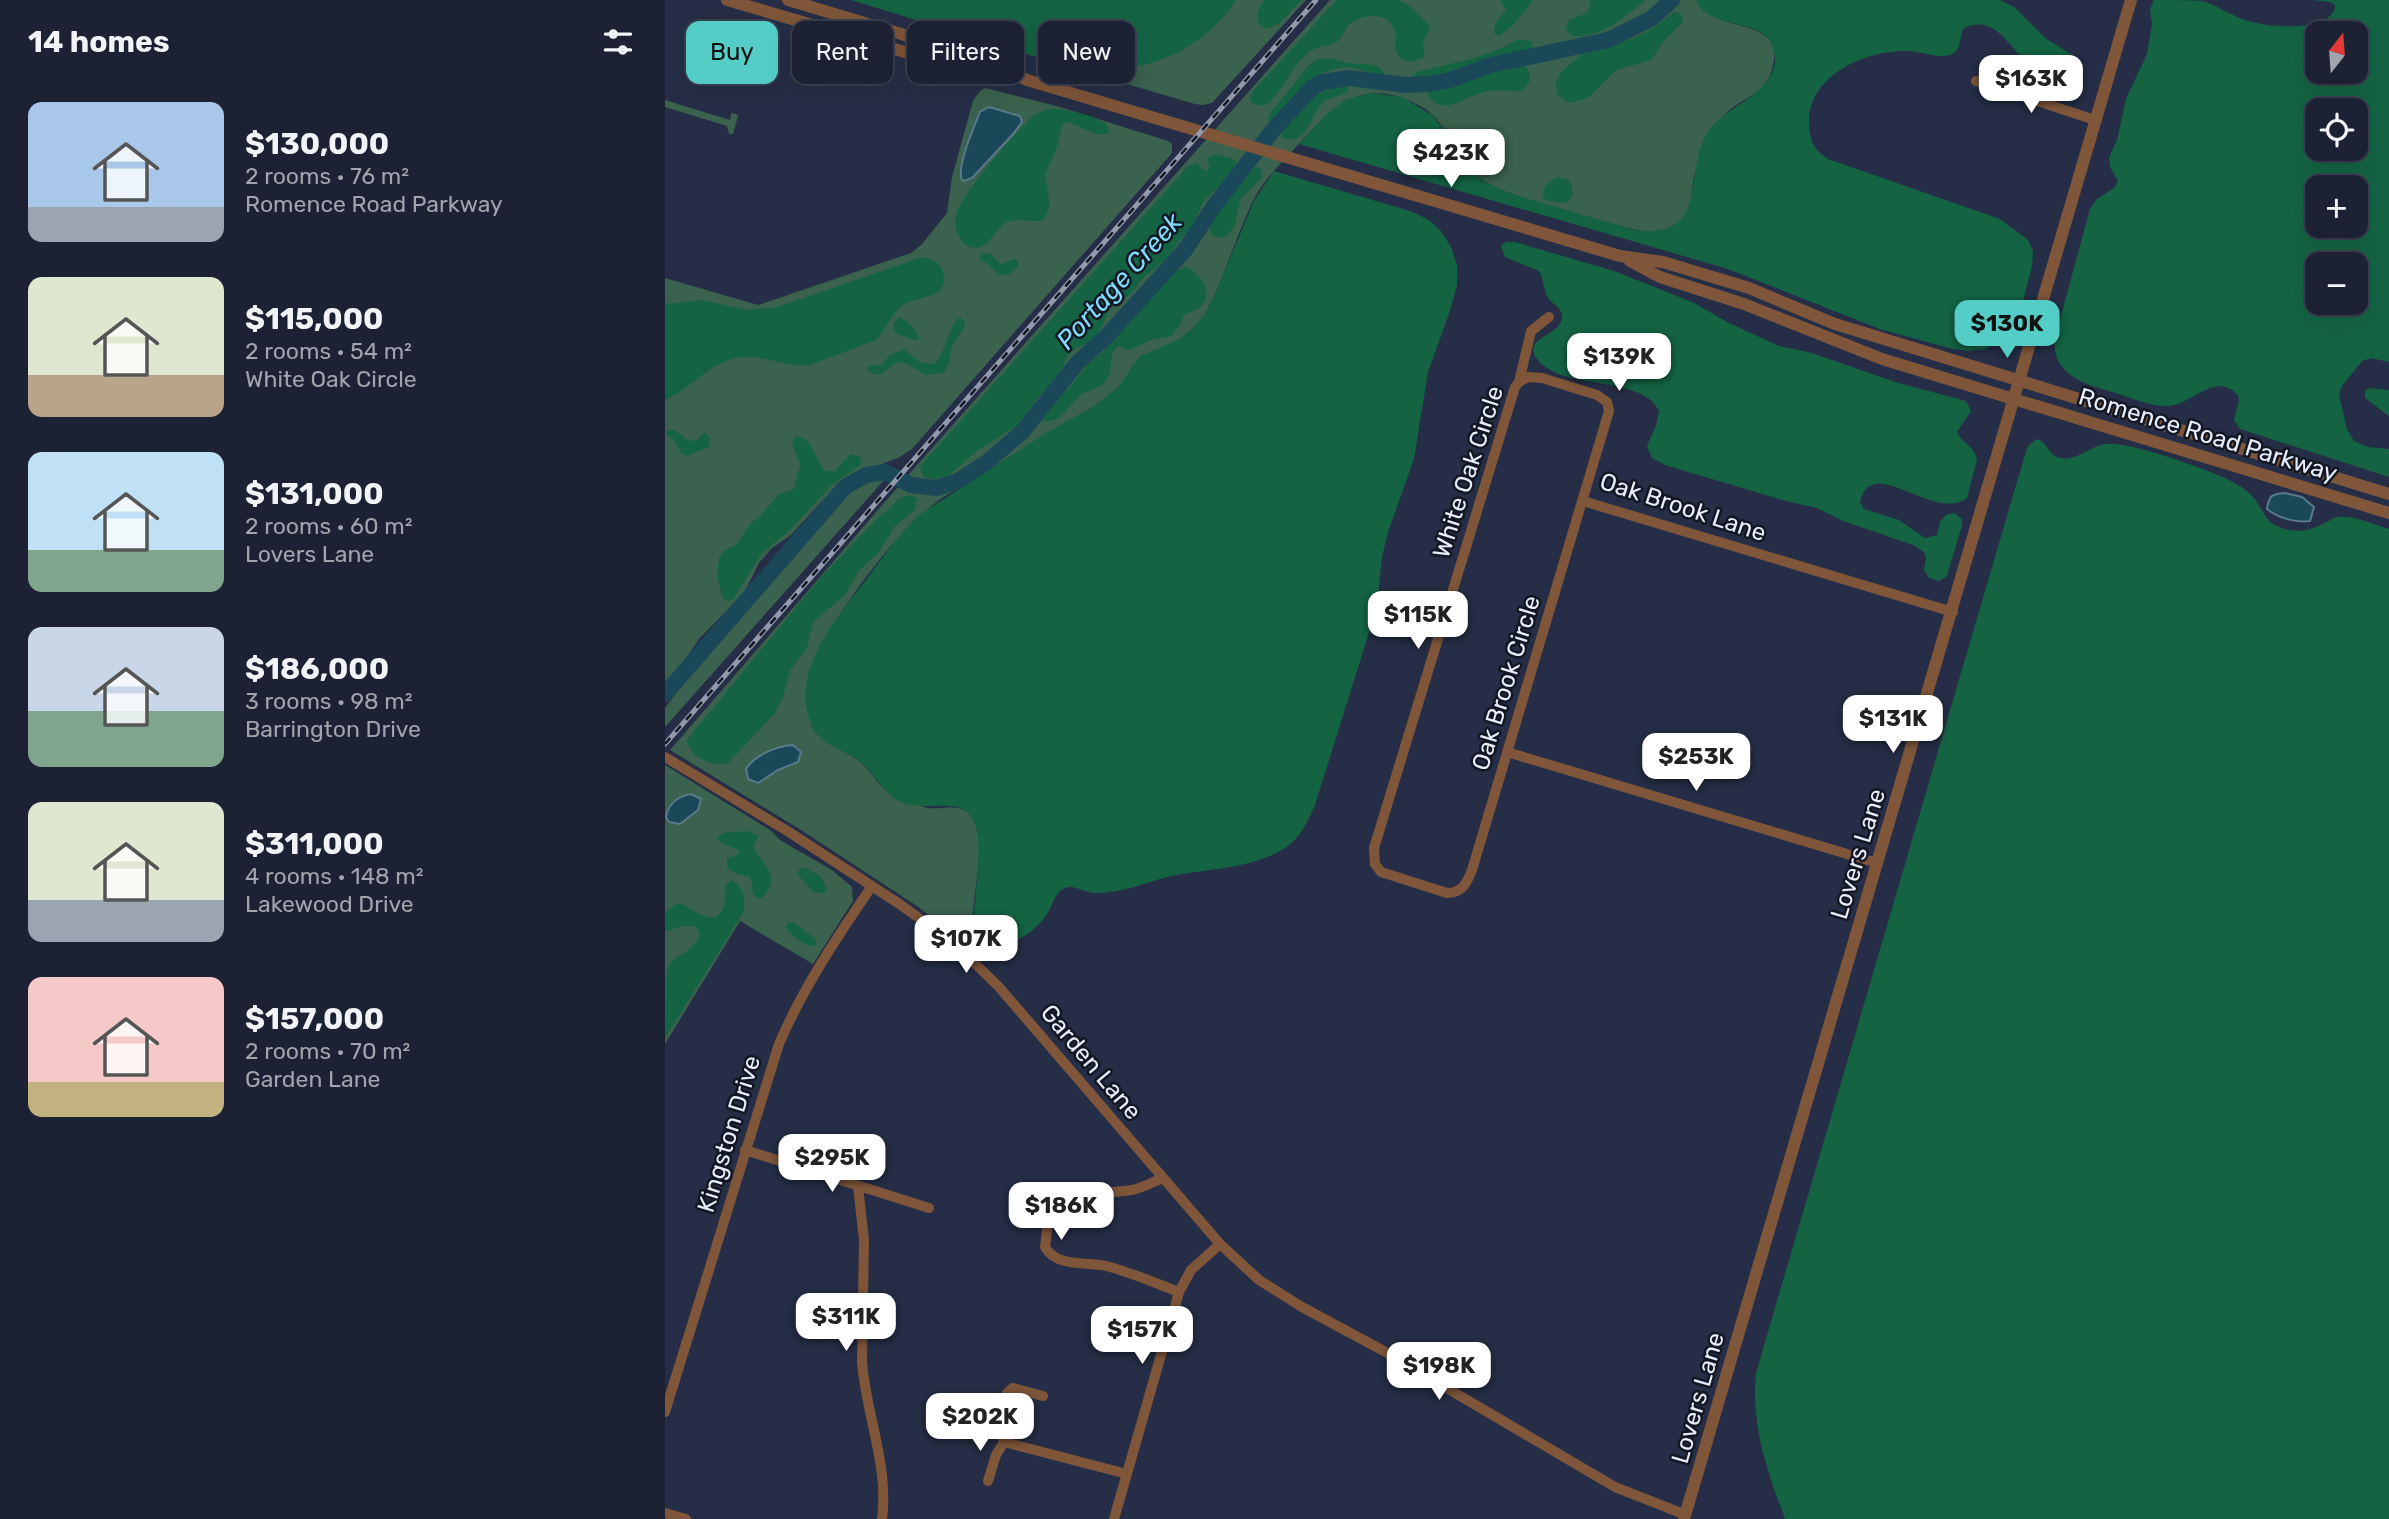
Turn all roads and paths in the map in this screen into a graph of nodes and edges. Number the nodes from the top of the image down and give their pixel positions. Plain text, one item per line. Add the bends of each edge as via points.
1 (727, 0) edge
2 (788, 0) edge
3 (2131, 0) edge
4 (759, 4) edge
5 (1027, 80) junction
6 (1976, 81) dead end
7 (2095, 120) junction
8 (1621, 256) junction
9 (1549, 317) dead end
10 (1519, 382) junction
11 (2019, 382) junction
12 (2014, 399) junction
13 (2389, 494) edge
14 (1583, 501) junction
15 (2389, 513) edge
16 (1953, 612) junction
17 (1507, 752) junction
18 (665, 757) edge
19 (1877, 863) junction
20 (1469, 877) joint
21 (872, 886) junction
22 (745, 1150) junction
23 (1163, 1178) junction
24 (858, 1186) junction
25 (929, 1208) dead end
26 (1220, 1244) junction
27 (1179, 1292) junction
28 (1043, 1396) dead end
29 (665, 1412) edge
30 (1004, 1442) junction
31 (1127, 1474) junction
32 (988, 1481) dead end
33 (665, 1513) edge
34 (1685, 1517) edge
35 (686, 1519) edge
36 (882, 1519) edge
37 (1114, 1519) edge

1 - 4 street, Romence Road Parkway
2 - 5 street, Romence Road Parkway via 971,55
3 - 7 street, Lovers Lane
4 - 5 street, Romence Road Parkway via 973,72
5 - 8 street, Romence Road Parkway
6 - 7 street
7 - 11 street, Lovers Lane
8 - 11 street, Romence Road Parkway via 1663,262 1749,288 1835,324
8 - 12 street, Romence Road Parkway via 1660,277 1744,304 1854,349
9 - 10 street, White Oak Circle via 1531,331
10 - 14 street, Oak Brook Lane via 1542,378 1607,402 1608,415
10 - 20 street, White Oak Circle via 1373,854 1377,868 1386,875 1447,893 1462,889
11 - 12 street, Lovers Lane
11 - 13 street, Romence Road Parkway
12 - 15 street, Romence Road Parkway
12 - 16 street, Lovers Lane
14 - 16 street, Oak Brook Lane
14 - 17 street, Oak Brook Circle
16 - 19 street, Lovers Lane
17 - 19 street
17 - 20 street, Oak Brook Circle
18 - 21 street, Garden Lane
19 - 34 street, Lovers Lane
21 - 22 street, Kingston Drive via 789,1020
21 - 23 street, Garden Lane via 931,926 989,976
22 - 24 street
22 - 29 street, Kingston Drive
23 - 26 street, Garden Lane
23 - 27 street via 1134,1190 1064,1203 1049,1220 1045,1247 1065,1261 1104,1265
24 - 25 street
24 - 36 street via 864,1226 863,1376 877,1437 884,1494
26 - 27 street via 1191,1270
26 - 34 street, Garden Lane via 1259,1279 1301,1307 1615,1487
27 - 31 street
28 - 30 street via 1013,1388 1007,1391 999,1420
30 - 31 street
30 - 32 street
31 - 37 street
33 - 35 street

